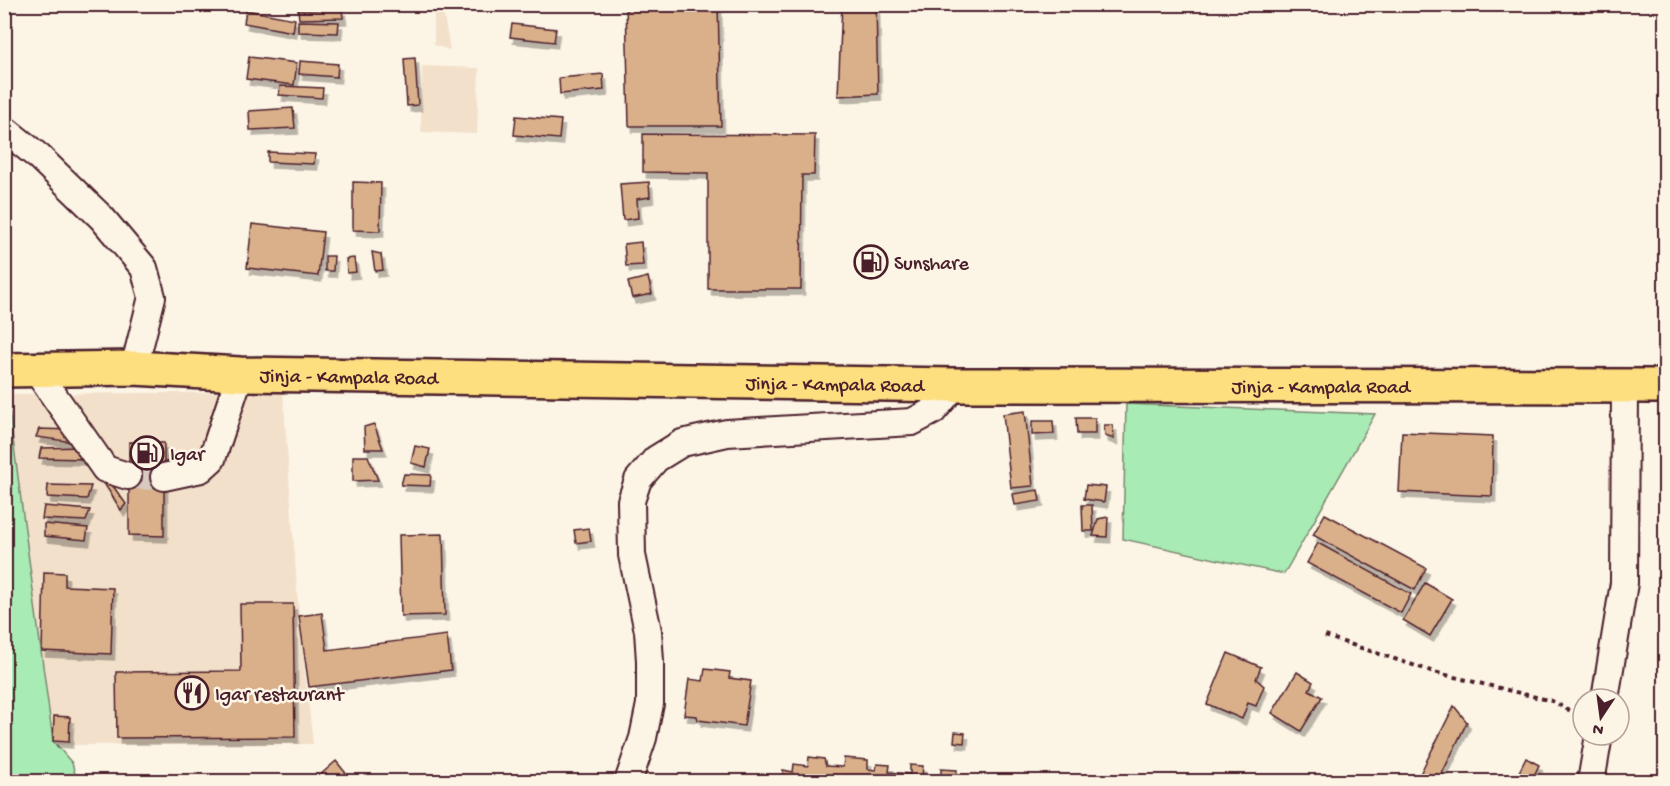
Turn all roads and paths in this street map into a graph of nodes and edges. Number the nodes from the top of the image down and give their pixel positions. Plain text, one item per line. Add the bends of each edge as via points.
1 (4, 129) edge
2 (134, 368) junction
3 (4, 370) edge
4 (36, 370) junction
5 (240, 374) junction
6 (955, 385) junction
7 (1625, 386) junction
8 (1665, 386) edge
9 (128, 476) tunnel mouth
10 (164, 477) tunnel mouth
11 (1325, 636) dead end
12 (1607, 687) edge
13 (1571, 711) edge
14 (1597, 747) edge
15 (628, 782) edge
16 (1591, 782) edge

1 - 2 street via 102,218 144,268 152,297
2 - 4 highway, Jinja - Kampala Road
2 - 5 highway, Jinja - Kampala Road
3 - 4 highway, Jinja - Kampala Road
4 - 9 street via 105,469
5 - 6 highway, Jinja - Kampala Road
5 - 10 street via 212,459 201,469
6 - 7 highway, Jinja - Kampala Road
6 - 15 street via 933,411 912,422 727,432 682,443 656,459 638,480 631,501 632,555 648,630 650,704
7 - 8 highway, Jinja - Kampala Road
7 - 12 street via 1624,583
11 - 13 path via 1434,672 1552,701
14 - 16 street

